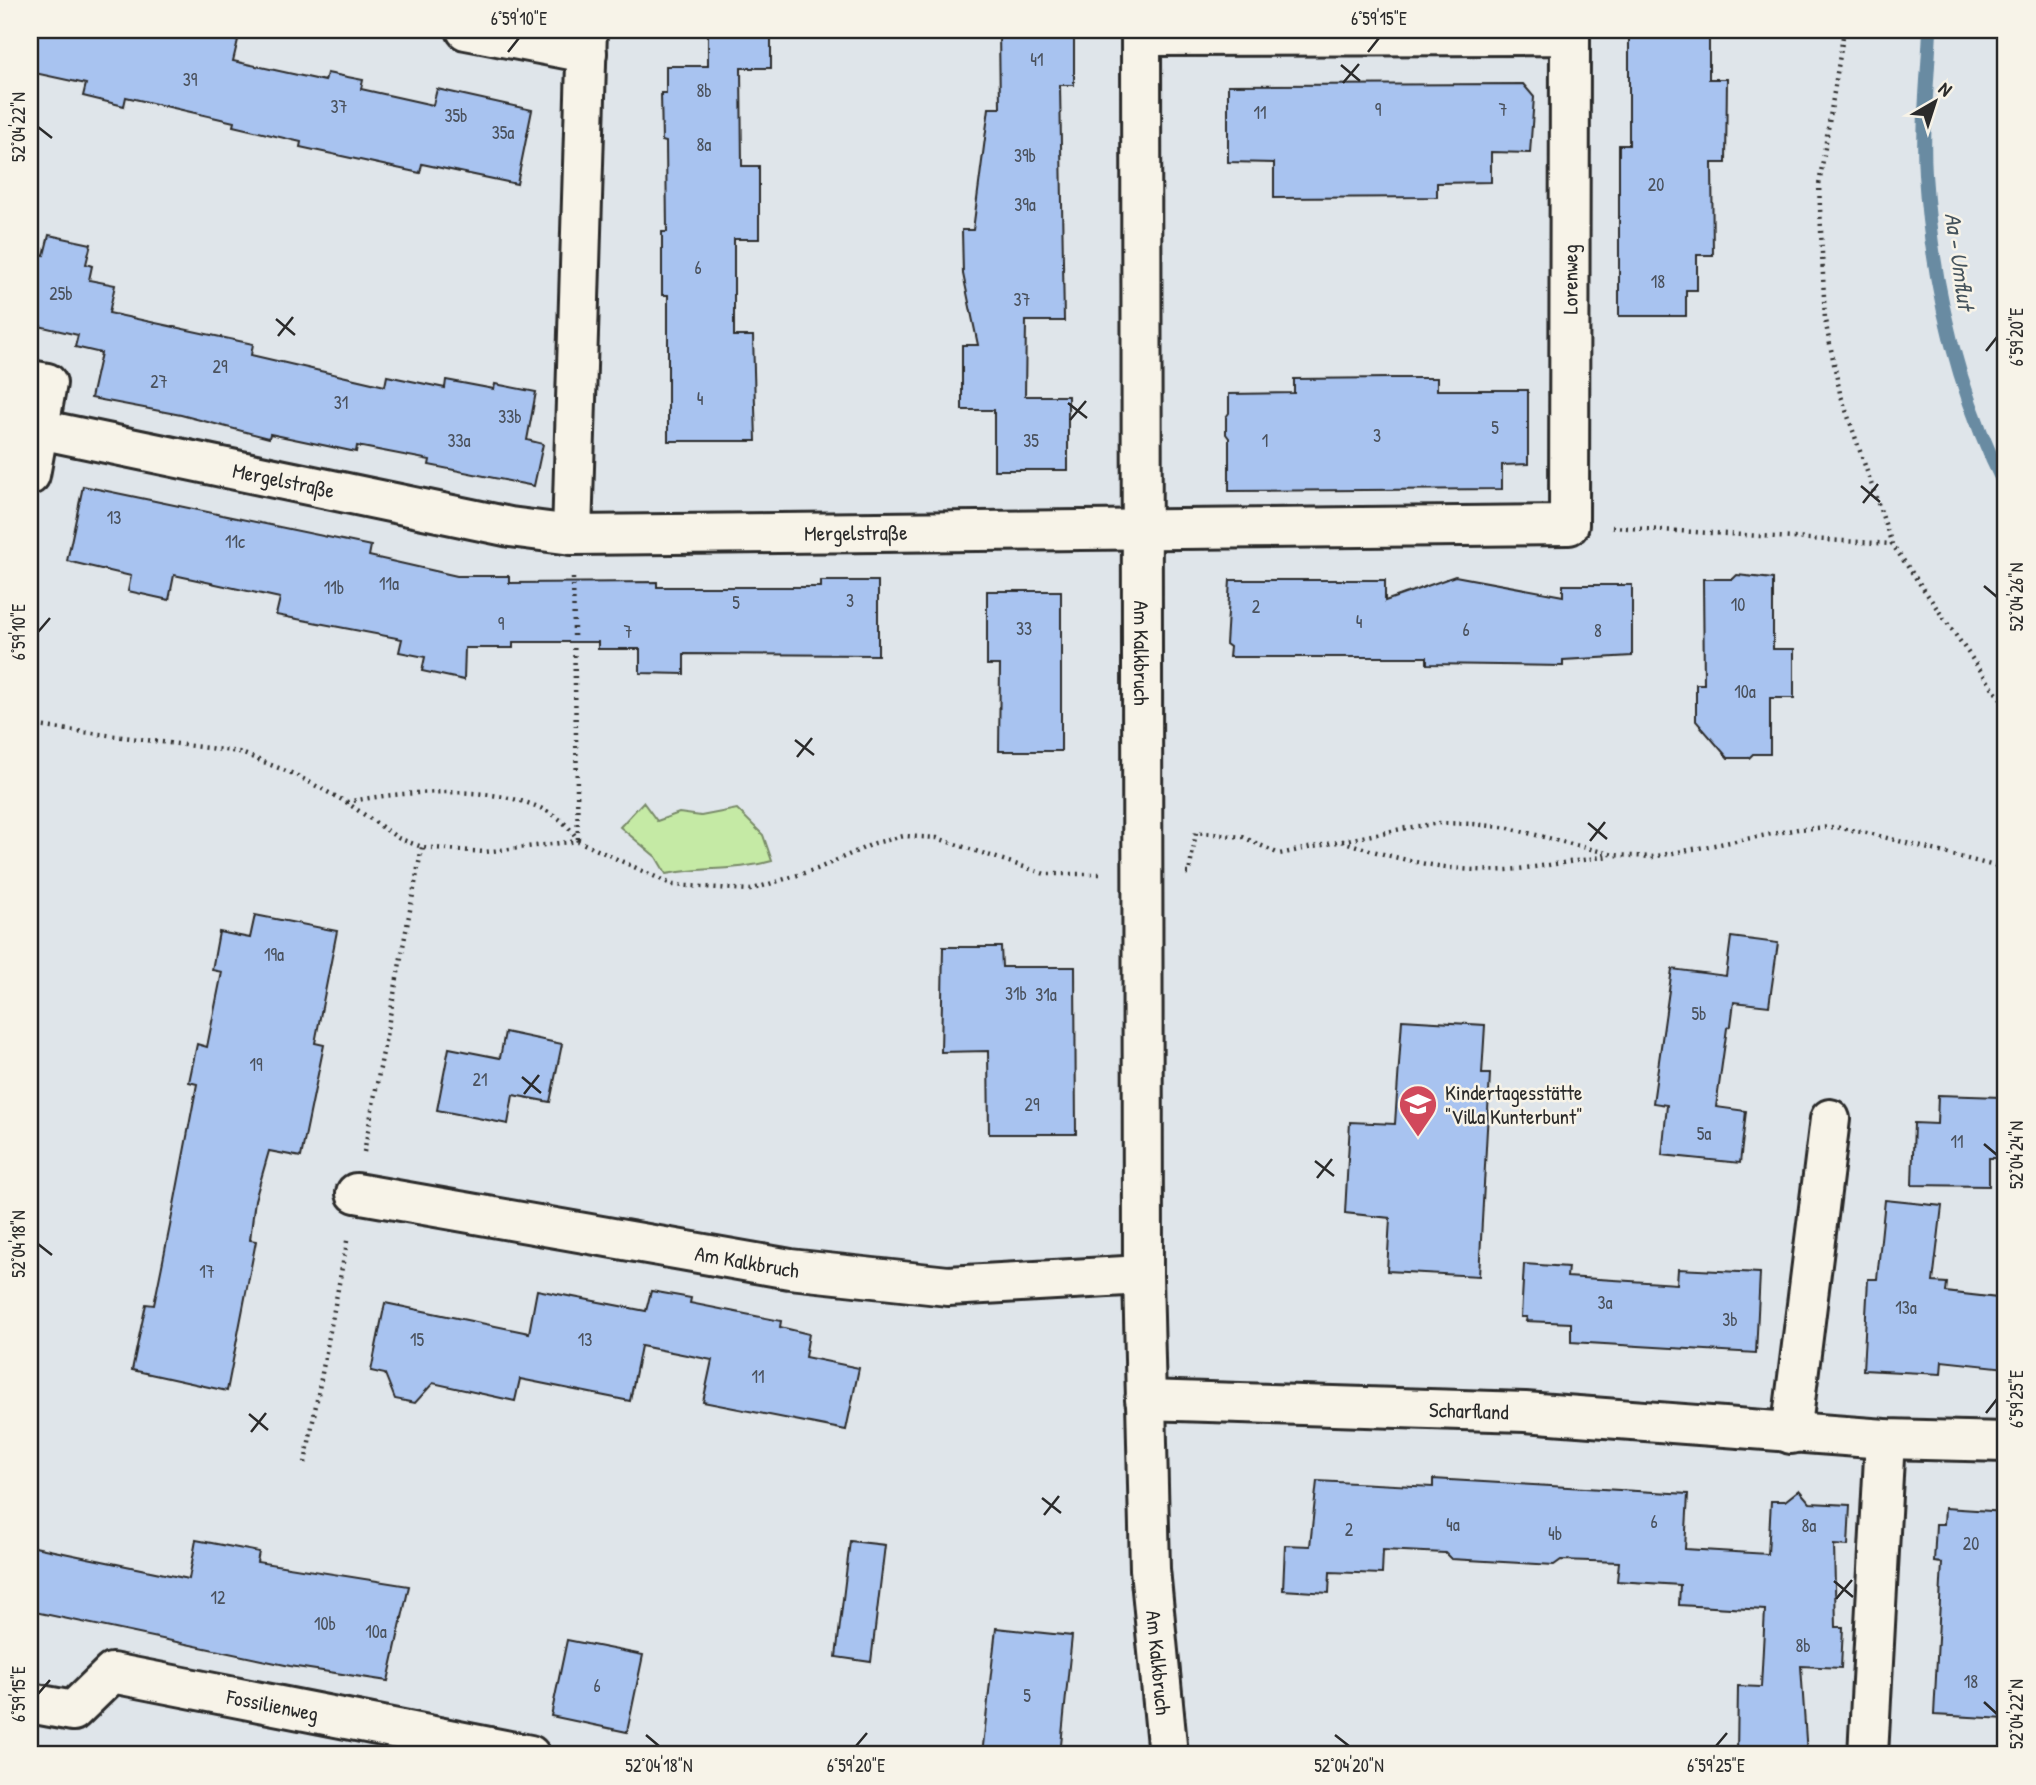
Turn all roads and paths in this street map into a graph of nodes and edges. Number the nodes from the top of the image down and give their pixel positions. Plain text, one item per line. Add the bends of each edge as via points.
1 (466, 30) edge
2 (1844, 30) edge
3 (1141, 33) edge
4 (587, 41) edge
5 (30, 380) edge
6 (39, 429) junction
7 (30, 475) edge
8 (1569, 525) junction
9 (1141, 530) junction
10 (572, 535) junction
11 (1892, 544) junction
12 (2006, 707) edge
13 (30, 725) edge
14 (346, 802) junction
15 (578, 841) junction
16 (1341, 841) junction
17 (1614, 855) junction
18 (2006, 869) edge
19 (1141, 874) junction
20 (1830, 1119) dead end
21 (356, 1193) dead end
22 (1143, 1275) junction
23 (1145, 1400) junction
24 (1791, 1433) junction
25 (1885, 1440) junction
26 (2006, 1442) edge
27 (30, 1703) edge
28 (530, 1755) edge
29 (1168, 1755) edge
30 (1868, 1755) edge

1 - 4 street
2 - 11 path via 1819,185 1825,320 1840,393
3 - 8 street, Lorenweg via 1570,35
3 - 9 street, Am Kalkbruch
4 - 10 street
5 - 6 street via 47,383
6 - 7 street
6 - 10 street, Mergelstraße via 510,527
8 - 9 street
8 - 11 path
9 - 10 street, Mergelstraße
9 - 19 street, Am Kalkbruch
10 - 15 path
11 - 12 path
13 - 14 path via 239,752
14 - 15 path via 398,838 422,847 484,852
14 - 15 path via 396,792 449,790 496,796 539,808 572,829
15 - 19 path via 673,885 737,889 817,869 875,843 904,836 937,838 1045,874
16 - 17 path via 1394,859 1457,868 1506,870
16 - 17 path via 1429,825 1474,824 1509,828
16 - 19 path via 1279,854 1242,836 1196,832 1189,873
17 - 18 path via 1652,857 1798,829 1835,827
19 - 22 street, Am Kalkbruch
20 - 24 street
21 - 22 street, Am Kalkbruch via 790,1269 948,1286
22 - 23 street, Am Kalkbruch
23 - 24 street, Scharfland via 1525,1412
23 - 29 street, Am Kalkbruch via 1150,1569
24 - 25 street, Scharfland
25 - 26 street, Scharfland
25 - 30 street
27 - 28 street, Fossilienweg via 73,1712 112,1673

